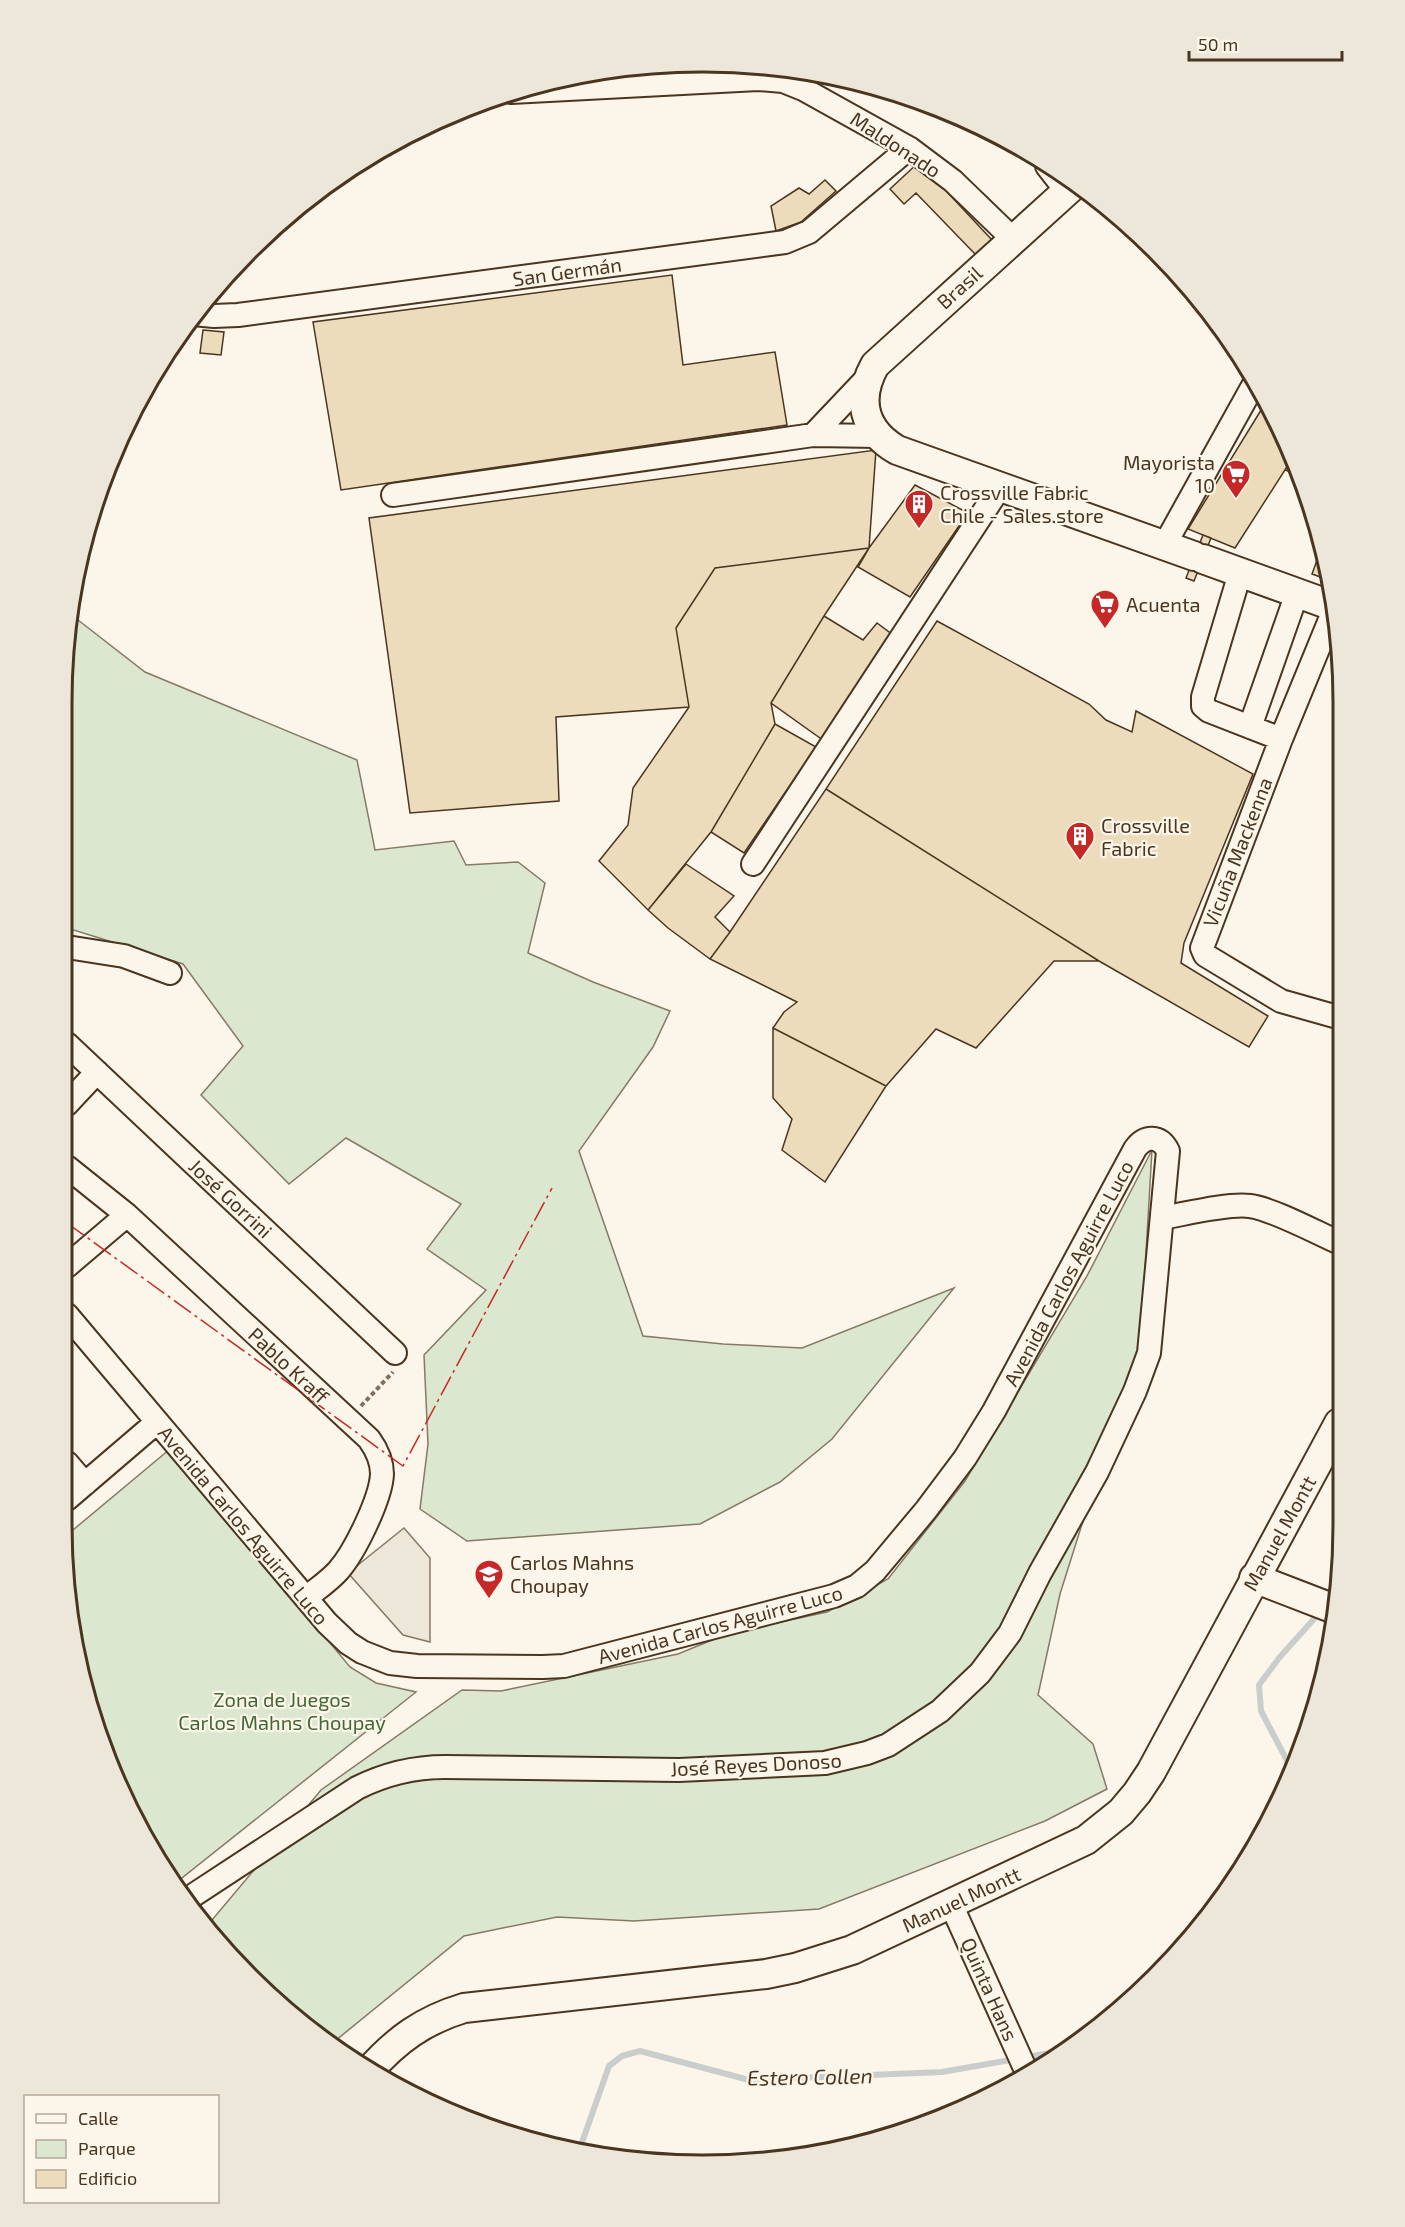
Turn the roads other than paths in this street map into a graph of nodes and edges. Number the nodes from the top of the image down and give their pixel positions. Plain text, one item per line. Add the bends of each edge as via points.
1 (553, 90) edge
2 (909, 148) junction
3 (1069, 189) edge
4 (1013, 239) junction
5 (205, 315) edge
6 (866, 390) junction
7 (1251, 390) edge
8 (813, 435) junction
9 (878, 436) junction
10 (1000, 487) junction
11 (393, 495) dead end
12 (1164, 546) junction
13 (1240, 573) junction
14 (1297, 593) junction
15 (1325, 605) edge
16 (1328, 620) edge
17 (1250, 727) junction
18 (1281, 739) junction
19 (753, 864) dead end
20 (72, 948) edge
21 (170, 973) dead end
22 (1333, 1016) edge
23 (72, 1049) edge
24 (97, 1072) junction
25 (72, 1099) edge
26 (72, 1171) edge
27 (127, 1215) junction
28 (1162, 1218) junction
29 (1333, 1240) edge
30 (72, 1262) edge
31 (72, 1321) edge
32 (395, 1353) road end
33 (157, 1422) junction
34 (1333, 1434) edge
35 (72, 1468) edge
36 (85, 1484) junction
37 (72, 1495) edge
38 (1254, 1578) junction
39 (306, 1598) junction
40 (1328, 1606) edge
41 (193, 1895) edge
42 (951, 1904) junction
43 (376, 2064) edge
44 (1025, 2067) edge

1 - 2 street, Maldonado via 771,79 803,89
2 - 4 street, Maldonado via 953,182
2 - 5 street, San Germán via 809,232 785,242 238,315
3 - 4 main road, Brasil
4 - 6 main road, Brasil via 884,355 875,365
6 - 8 street
6 - 9 main road via 867,415
7 - 12 street
8 - 9 street
8 - 11 street
9 - 10 main road via 897,450
10 - 12 main road
10 - 19 street
12 - 13 main road
13 - 14 main road
13 - 17 street via 1203,706
14 - 15 main road
14 - 17 street
16 - 18 street, Vicuña Mackenna
17 - 18 street
18 - 22 street, Vicuña Mackenna via 1202,951 1281,1001
20 - 21 street via 124,956
23 - 24 street, José Gorrini
24 - 25 street
24 - 32 street, José Gorrini
26 - 27 street, Pablo Kraff
27 - 30 street
27 - 39 street, Pablo Kraff via 376,1449 382,1473 380,1486 353,1550 339,1570
28 - 29 street via 1250,1206
28 - 39 street, Avenida Carlos Aguirre Luco via 1168,1151 1162,1142 1149,1138 1135,1149 975,1443 883,1562 846,1591 579,1663 543,1667 390,1663 348,1643
28 - 41 street, José Reyes Donoso via 1149,1353 1119,1429 1005,1640 980,1673 940,1711 888,1745 825,1763 689,1769 402,1770 357,1788
31 - 33 street, Avenida Carlos Aguirre Luco
33 - 36 street
33 - 39 street, Avenida Carlos Aguirre Luco
34 - 38 main road, Manuel Montt
35 - 36 street
36 - 37 street
38 - 40 main road
38 - 42 main road, Manuel Montt via 1150,1772 1121,1812 1067,1851
42 - 43 main road, Manuel Montt via 852,1950 795,1968 448,2013 415,2028
42 - 44 street, Quinta Hans

